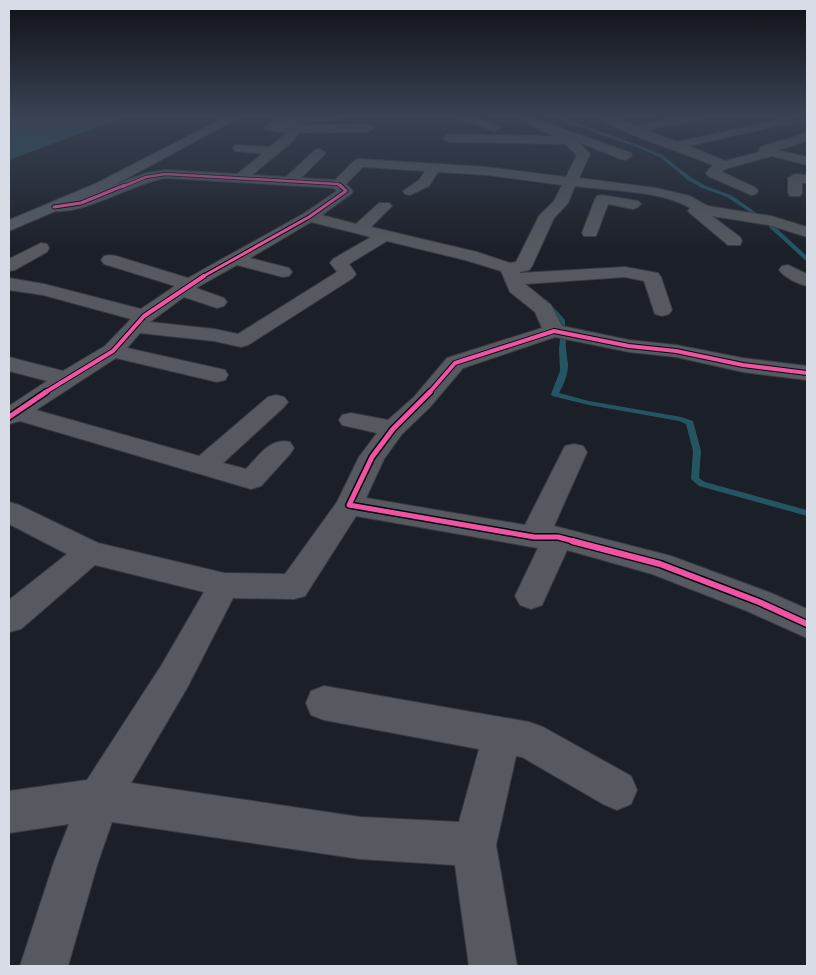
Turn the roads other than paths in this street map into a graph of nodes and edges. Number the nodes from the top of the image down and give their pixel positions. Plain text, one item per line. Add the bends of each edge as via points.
1 (153, 160) edge
2 (261, 160) edge
3 (312, 160) edge
4 (494, 160) edge
5 (581, 160) edge
6 (713, 160) edge
7 (738, 160) edge
8 (360, 163) joint
9 (720, 166) junction
10 (434, 167) junction
11 (487, 171) junction
12 (240, 179) junction
13 (807, 179) edge
14 (570, 181) junction
15 (288, 182) junction
16 (338, 184) junction
17 (410, 191) dead end
18 (751, 191) dead end
19 (796, 193) dead end
20 (384, 206) dead end
21 (54, 207) junction
22 (700, 211) junction
23 (309, 217) junction
24 (9, 226) edge
25 (612, 226) dead end
26 (360, 229) junction
27 (719, 230) junction
28 (703, 231) dead end
29 (807, 232) edge
30 (384, 235) junction
31 (734, 240) dead end
32 (42, 248) dead end
33 (235, 259) junction
34 (119, 260) dead end
35 (807, 262) edge
36 (9, 266) edge
37 (284, 272) dead end
38 (512, 273) junction
39 (807, 281) edge
40 (9, 284) edge
41 (187, 287) junction
42 (681, 300) dead end
43 (217, 302) dead end
44 (140, 321) junction
45 (554, 331) junction
46 (113, 351) junction
47 (9, 364) edge
48 (807, 373) edge
49 (217, 375) dead end
50 (66, 379) junction
51 (276, 402) dead end
52 (13, 415) edge
53 (351, 420) dead end
54 (393, 429) junction
55 (281, 448) dead end
56 (574, 452) dead end
57 (204, 466) junction
58 (349, 505) junction
59 (9, 512) edge
60 (546, 537) junction
61 (90, 552) junction
62 (224, 585) junction
63 (531, 596) dead end
64 (9, 619) edge
65 (807, 624) edge
66 (324, 703) dead end
67 (502, 735) junction
68 (618, 790) dead end
69 (99, 799) junction
70 (9, 812) edge
71 (474, 845) junction
72 (44, 966) edge
73 (493, 966) edge

1 - 21 street
2 - 12 street
3 - 15 street
4 - 11 street
5 - 14 street
6 - 9 street via 722,164
7 - 9 street
8 - 10 street
8 - 16 street
9 - 18 street via 713,173
10 - 11 street
10 - 17 street via 424,183
11 - 14 street
12 - 15 street
12 - 21 street via 166,174 146,177 82,202
13 - 19 street via 794,178
14 - 22 street via 656,192 685,200
14 - 38 street via 560,203 547,216 523,266
15 - 16 street
16 - 23 street via 345,189 344,194
20 - 26 street
21 - 24 street
22 - 25 street via 602,199 592,228
22 - 27 street
22 - 29 street via 771,221
23 - 26 street
23 - 33 street
26 - 30 street
27 - 28 street
27 - 31 street
30 - 38 street
30 - 44 street via 339,263 347,274 242,341
32 - 36 street
33 - 37 street
33 - 41 street
34 - 41 street
35 - 39 street via 788,270
38 - 42 street via 547,278 626,272 652,277 660,304
38 - 45 street via 517,288 544,309
40 - 44 street
41 - 43 street
41 - 44 street
44 - 46 street
45 - 48 street via 629,346 676,350 743,365
45 - 54 street via 454,364 422,402
46 - 49 street
46 - 50 street
47 - 50 street
50 - 52 street
51 - 57 street
52 - 57 street
53 - 54 street
54 - 58 street via 372,457
55 - 57 street via 251,480
56 - 60 street
58 - 60 street
58 - 62 street via 294,587
59 - 61 street
60 - 63 street
60 - 65 street via 660,564
61 - 62 street
61 - 64 street
62 - 69 street via 174,677
66 - 67 street
67 - 68 street via 529,740
67 - 71 street
69 - 70 street
69 - 71 street via 360,838
69 - 72 street
71 - 73 street

